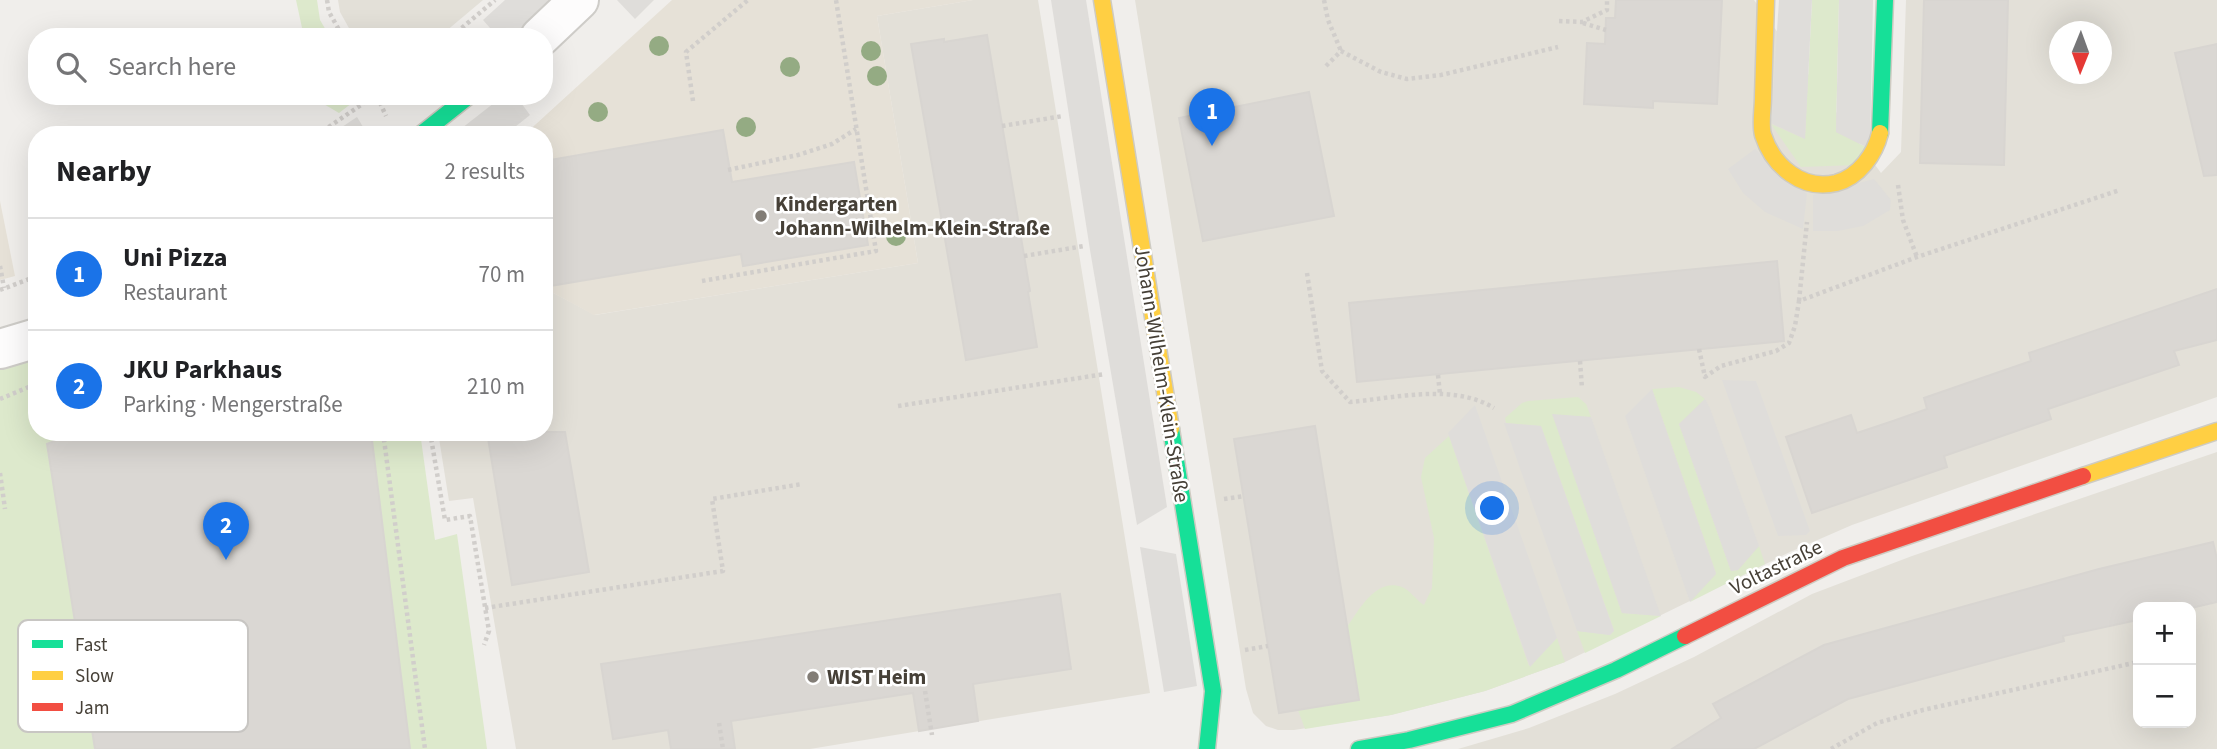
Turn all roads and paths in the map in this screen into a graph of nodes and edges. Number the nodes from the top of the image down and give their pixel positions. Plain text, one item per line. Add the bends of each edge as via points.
1 (327, 0) edge
2 (495, 0) edge
3 (579, 0) edge
4 (748, 0) edge
5 (836, 0) edge
6 (1102, 0) edge
7 (1324, 0) edge
8 (1607, 0) edge
9 (1766, 0) edge
10 (1885, 0) edge
11 (1559, 21) dead end
12 (1583, 22) junction
13 (338, 28) edge
14 (462, 28) edge
15 (549, 28) edge
16 (1606, 30) dead end
17 (1558, 47) dead end
18 (1341, 51) junction
19 (1326, 66) dead end
20 (693, 101) dead end
21 (361, 105) edge
22 (458, 105) edge
23 (1063, 116) dead end
24 (330, 126) edge
25 (431, 126) edge
26 (1002, 126) dead end
27 (856, 129) junction
28 (728, 170) dead end
29 (1810, 184) junction
30 (2120, 190) dead end
31 (1903, 220) dead end
32 (1084, 246) dead end
33 (1024, 256) dead end
34 (1917, 257) junction
35 (0, 266) edge
36 (1307, 273) dead end
37 (28, 279) edge
38 (702, 281) dead end
39 (2, 289) edge
40 (1799, 301) junction
41 (28, 341) edge
42 (0, 349) edge
43 (1699, 349) dead end
44 (1580, 361) dead end
45 (1105, 374) dead end
46 (1438, 375) dead end
47 (28, 387) edge
48 (1583, 388) dead end
49 (1440, 394) junction
50 (0, 399) edge
51 (898, 406) dead end
52 (1494, 408) dead end
53 (2217, 431) edge
54 (384, 441) edge
55 (432, 441) edge
56 (0, 473) edge
57 (802, 484) dead end
58 (5, 509) dead end
59 (485, 608) junction
60 (484, 645) dead end
61 (1268, 646) dead end
62 (1234, 653) dead end
63 (2133, 663) edge
64 (925, 691) dead end
65 (719, 723) dead end
66 (932, 735) dead end
67 (425, 749) edge
68 (723, 749) edge
69 (1207, 749) edge
70 (1359, 749) edge
71 (1831, 749) edge

1 - 13 path
2 - 14 path
3 - 15 street
4 - 20 path via 686,52
5 - 27 path
6 - 69 street, Johann-Wilhelm-Klein-Straße via 1213,691
7 - 18 path
8 - 12 path via 1607,10
9 - 29 street via 1762,132 1777,165
10 - 29 street via 1880,135 1874,153 1847,179 1829,185
11 - 12 path
12 - 16 path
17 - 18 path via 1407,79 1381,72
18 - 19 path
21 - 24 path
22 - 25 street
23 - 26 path
27 - 28 path via 832,144 798,155
27 - 38 path via 876,251
29 - 40 path
30 - 34 path
31 - 34 path
32 - 33 path
34 - 40 path
35 - 39 path
36 - 49 path via 1322,371 1350,402
37 - 39 path
40 - 43 path via 1789,343 1776,351 1726,364 1705,377
41 - 42 street
44 - 48 path
45 - 51 path
46 - 49 path
47 - 50 path
49 - 52 path via 1478,398
53 - 70 street, Voltastraße via 1843,558 1616,670 1512,714
54 - 67 path
55 - 59 path via 445,520 470,516
56 - 58 path
57 - 59 path via 712,499 723,570
59 - 60 path via 489,632
61 - 62 path
63 - 71 path via 1900,716 1877,723
64 - 66 path
65 - 68 path

